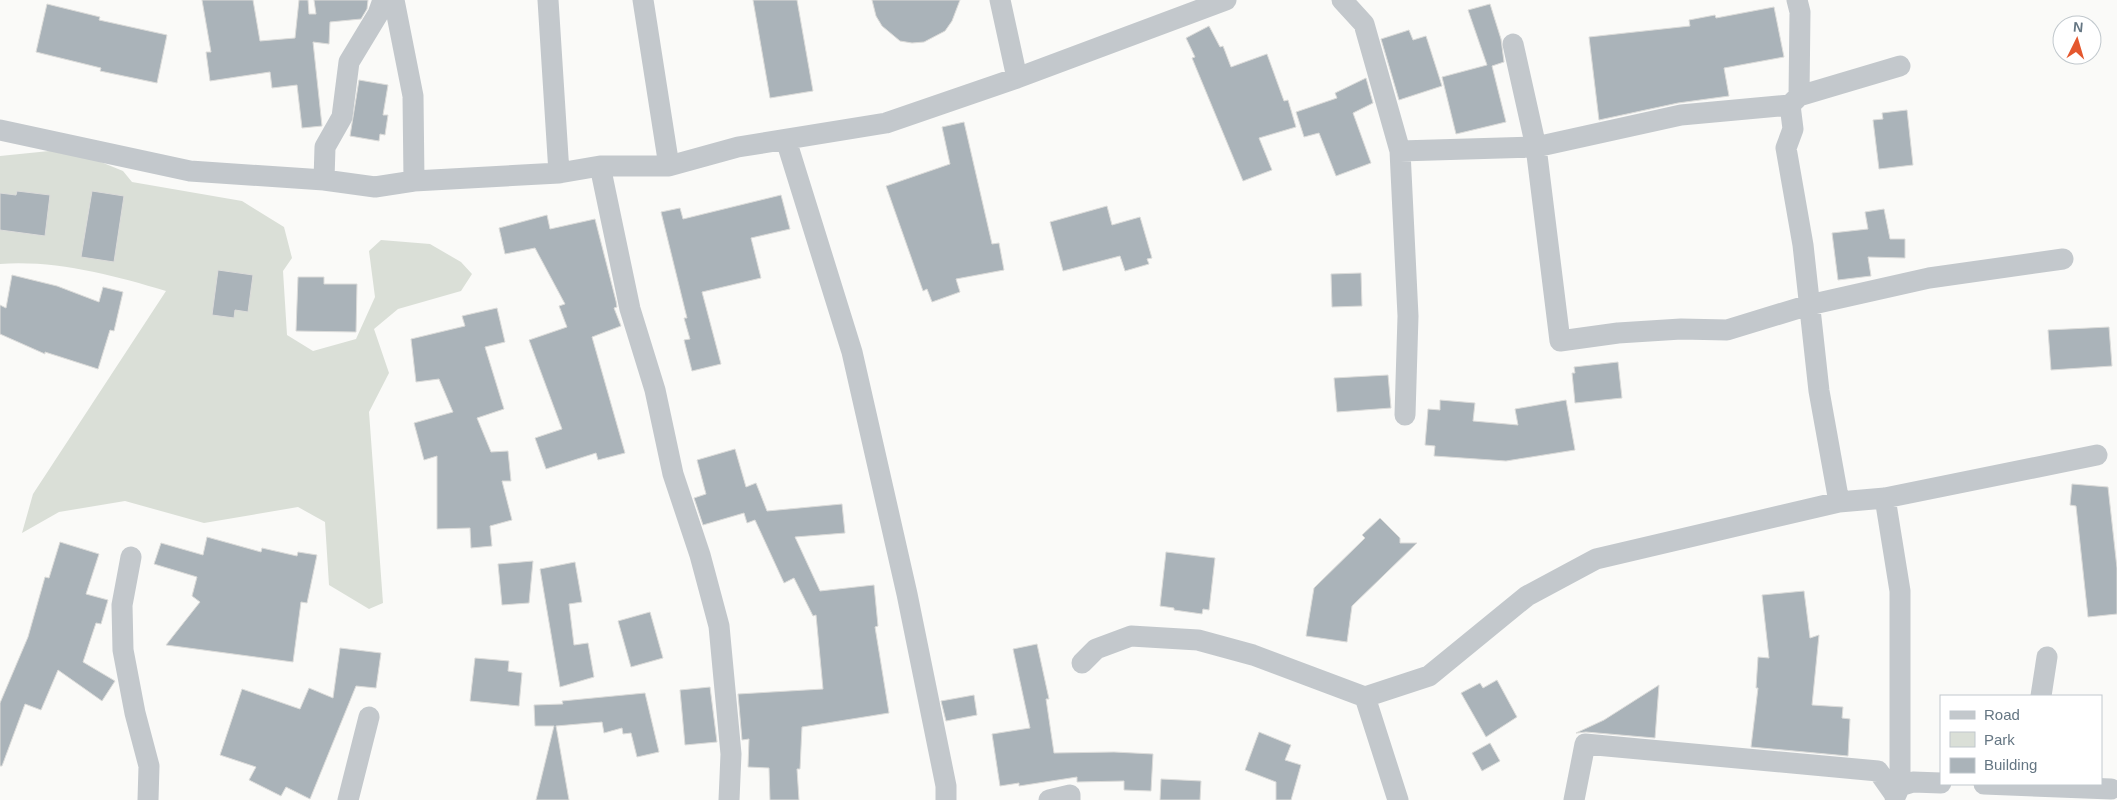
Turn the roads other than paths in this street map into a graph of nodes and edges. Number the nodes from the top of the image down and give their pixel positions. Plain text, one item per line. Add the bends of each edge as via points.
1 (383, 0) edge
2 (394, 0) edge
3 (548, 0) edge
4 (643, 0) edge
5 (1000, 0) edge
6 (1226, 0) edge
7 (1342, 0) edge
8 (1797, 0) edge
9 (1513, 44) dead end
10 (1900, 66) dead end
11 (1017, 78) junction
12 (1794, 100) junction
13 (0, 130) edge
14 (786, 140) junction
15 (1536, 147) junction
16 (1400, 151) junction
17 (600, 166) junction
18 (669, 166) junction
19 (559, 173) junction
20 (324, 180) junction
21 (414, 182) junction
22 (2063, 259) dead end
23 (1808, 305) junction
24 (1405, 415) dead end
25 (2096, 455) dead end
26 (1885, 498) junction
27 (1839, 502) junction
28 (130, 557) dead end
29 (2046, 657) dead end
30 (1082, 663) dead end
31 (2041, 695) edge
32 (1365, 697) junction
33 (369, 717) dead end
34 (1940, 783) edge
35 (2045, 785) edge
36 (2111, 789) dead end
37 (1897, 794) edge
38 (148, 800) edge
39 (348, 800) edge
40 (729, 800) edge
41 (946, 800) edge
42 (1049, 800) edge
43 (1070, 800) edge
44 (1398, 800) edge
45 (1574, 800) edge

1 - 20 street via 378,14 348,62 342,117 325,148
2 - 21 street via 413,96
3 - 19 street
4 - 18 street
5 - 11 street
6 - 11 street
7 - 16 street via 1364,24
8 - 12 street via 1800,12
9 - 15 street
10 - 12 street
11 - 14 street via 886,123
12 - 15 street via 1681,115
12 - 23 street via 1793,129 1786,148 1803,245
13 - 20 street via 190,171
14 - 18 street via 738,148
14 - 41 street via 852,352 907,594 946,786
15 - 16 street
15 - 23 street via 1560,341 1618,333 1727,330
16 - 24 street via 1408,316
17 - 18 street
17 - 19 street
17 - 40 street via 630,309 655,390 673,474 719,626 731,754
19 - 21 street
20 - 21 street via 375,187
22 - 23 street via 1929,278
23 - 27 street via 1818,391
25 - 26 street
26 - 27 street
26 - 37 street via 1900,591
27 - 32 street via 1596,559 1527,596 1429,676
28 - 38 street via 122,605 123,650 149,766
29 - 31 street
30 - 32 street via 1096,649 1132,636 1198,640 1253,655
32 - 44 street
33 - 39 street
34 - 37 street via 1913,782
35 - 36 street
37 - 45 street via 1878,771 1586,744
42 - 43 street via 1070,795

